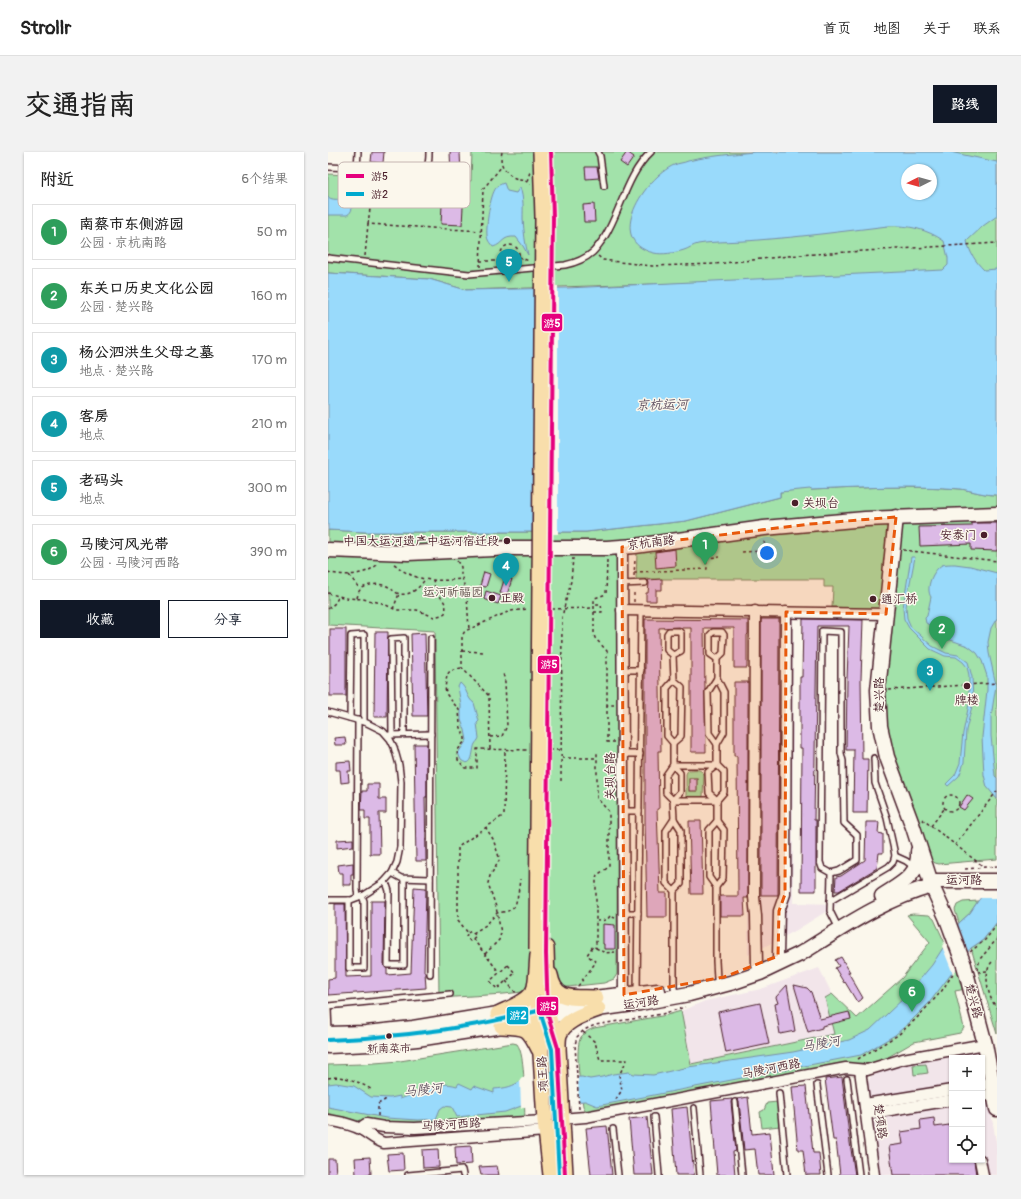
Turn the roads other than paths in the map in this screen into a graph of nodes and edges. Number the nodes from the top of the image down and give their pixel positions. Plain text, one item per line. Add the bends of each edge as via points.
1 (358, 152) edge
2 (429, 152) edge
3 (541, 152) edge
4 (551, 152) edge
5 (598, 152) edge
6 (651, 152) edge
7 (357, 162) edge
8 (428, 162) edge
9 (328, 167) edge
10 (338, 167) edge
11 (604, 186) dead end
12 (328, 258) edge
13 (997, 514) edge
14 (896, 517) junction
15 (622, 547) junction
16 (328, 550) edge
17 (645, 583) dead end
18 (622, 584) junction
19 (622, 610) junction
20 (641, 610) junction
21 (755, 611) junction
22 (786, 612) junction
23 (886, 614) junction
24 (431, 638) dead end
25 (673, 655) junction
26 (717, 660) junction
27 (622, 670) junction
28 (641, 670) junction
29 (717, 678) junction
30 (674, 680) junction
31 (328, 712) edge
32 (350, 718) junction
33 (358, 720) junction
34 (364, 722) junction
35 (404, 734) junction
36 (431, 734) junction
37 (389, 735) junction
38 (673, 743) junction
39 (717, 744) junction
40 (623, 754) junction
41 (640, 754) junction
42 (874, 758) dead end
43 (717, 764) junction
44 (673, 765) junction
45 (673, 800) junction
46 (717, 800) junction
47 (623, 811) junction
48 (639, 811) junction
49 (674, 819) junction
50 (716, 821) junction
51 (895, 856) junction
52 (392, 873) junction
53 (831, 873) junction
54 (927, 875) junction
55 (404, 879) junction
56 (430, 879) junction
57 (997, 881) edge
58 (384, 882) junction
59 (716, 887) junction
60 (674, 891) junction
61 (360, 897) junction
62 (328, 900) edge
63 (349, 900) junction
64 (884, 900) junction
65 (830, 901) junction
66 (624, 913) junction
67 (638, 913) junction
68 (945, 914) junction
69 (838, 926) junction
70 (542, 952) junction
71 (780, 959) junction
72 (759, 969) junction
73 (430, 974) dead end
74 (719, 983) junction
75 (675, 992) junction
76 (450, 994) dead end
77 (629, 998) junction
78 (597, 1004) junction
79 (328, 1009) edge
80 (543, 1010) junction
81 (500, 1020) junction
82 (329, 1040) edge
83 (985, 1044) junction
84 (558, 1048) junction
85 (542, 1054) junction
86 (956, 1054) edge
87 (860, 1070) junction
88 (847, 1079) dead end
89 (817, 1086) dead end
90 (988, 1089) edge
91 (949, 1091) edge
92 (779, 1093) dead end
93 (949, 1100) edge
94 (735, 1102) dead end
95 (694, 1108) dead end
96 (866, 1109) junction
97 (997, 1109) edge
98 (654, 1117) dead end
99 (561, 1119) junction
100 (328, 1120) edge
101 (546, 1126) junction
102 (613, 1129) dead end
103 (362, 1130) junction
104 (981, 1163) edge
105 (428, 1174) edge
106 (408, 1175) edge
107 (463, 1175) edge
108 (551, 1175) edge
109 (565, 1175) edge
110 (618, 1175) edge
111 (659, 1175) edge
112 (700, 1175) edge
113 (742, 1175) edge
114 (787, 1175) edge
115 (828, 1175) edge
116 (859, 1175) edge
117 (874, 1175) edge
118 (983, 1175) edge

1 - 7 lane
2 - 8 lane
3 - 70 main road, bridge
4 - 70 main road via 553,218
5 - 11 lane
6 - 12 lane via 638,168 611,226 599,245 576,263 469,274
9 - 10 lane
13 - 14 street, 京杭南路
14 - 15 street, 京杭南路 via 764,528
14 - 23 street, 楚兴路
15 - 16 street, 京杭南路 via 514,548 408,553
15 - 18 street, 关坝台路
17 - 18 lane
18 - 19 street, 关坝台路
19 - 20 street
19 - 27 street, 关坝台路
20 - 21 street
20 - 28 lane
21 - 22 street
21 - 72 street via 754,897
22 - 23 street
22 - 71 street via 785,894 779,912
23 - 54 street, 楚兴路 via 878,690 880,726 887,757
24 - 36 lane
25 - 25 lane via 667,650 667,634 670,631 679,631 681,651
25 - 30 lane
26 - 26 lane via 710,654 710,635 713,632 722,632 724,653
26 - 29 lane
27 - 28 lane
27 - 40 street, 关坝台路
28 - 41 lane
29 - 39 lane via 724,692 724,732
29 - 39 lane via 708,692 709,733
30 - 38 lane via 667,688 667,736
30 - 38 lane via 682,687 681,736
31 - 32 lane
32 - 33 lane
32 - 34 lane via 351,636 364,635
33 - 34 lane
33 - 61 lane via 357,889
34 - 37 lane
35 - 36 lane
35 - 37 lane
35 - 37 lane via 404,638 391,639
36 - 56 lane
37 - 52 lane via 399,765 401,782 400,847
38 - 44 lane
39 - 43 lane
40 - 41 lane
40 - 47 street, 关坝台路
41 - 48 lane
42 - 51 lane via 875,783 887,818
43 - 44 lane
43 - 46 lane via 724,772 724,792
43 - 46 lane via 708,772 709,793
44 - 45 lane via 680,774 680,792
44 - 45 lane via 666,775 666,793
45 - 46 lane
45 - 49 lane
46 - 50 lane
47 - 48 lane
47 - 66 street, 关坝台路
48 - 67 lane
49 - 60 lane via 681,830 681,884
49 - 60 lane via 666,831 666,883
50 - 59 lane via 709,830 709,877
50 - 59 lane via 724,830 724,838 723,878
51 - 54 lane
51 - 65 lane via 888,867
52 - 55 lane
52 - 58 lane
53 - 53 lane via 857,860 857,835 844,823 841,632 822,632 820,862 822,868
53 - 65 lane
54 - 57 street, 运河路 via 965,875
54 - 64 street via 906,880
54 - 64 street, 运河路 via 919,889
54 - 68 street, 楚兴路
55 - 56 lane
55 - 58 lane via 404,965 388,965 389,891
56 - 73 lane
58 - 61 lane
59 - 74 lane
60 - 75 lane
61 - 63 lane
61 - 63 lane via 364,901 364,968 349,968
62 - 63 lane
64 - 68 street via 919,895 931,899
64 - 69 street, 运河路
65 - 69 lane via 830,911
66 - 67 lane
66 - 77 street, 关坝台路
67 - 77 lane
68 - 83 street, 楚兴路, bridge via 963,962
69 - 71 street, 运河路 via 800,954
70 - 78 main road via 553,986 558,993
70 - 80 main road, 项王路
70 - 81 main road via 532,994
71 - 72 street, 运河路
72 - 74 street, 运河路 via 744,979
74 - 75 street, 运河路
75 - 77 street, 运河路
76 - 79 lane
77 - 78 street, 运河路
78 - 80 street, 运河路
78 - 84 main road via 567,1024 559,1034
79 - 82 lane
80 - 81 street, 运河路
80 - 84 main road, 项王路
80 - 85 main road, 项王路
81 - 82 street, 运河路 via 366,1033
81 - 85 main road via 526,1028
83 - 86 street, 马陵河西路
83 - 90 street, 楚兴路
84 - 99 main road, 项王路
85 - 101 main road, 项王路
86 - 87 street, 马陵河西路 via 903,1059 873,1069
87 - 96 street, 楚项路
87 - 99 street, 马陵河西路 via 846,1068 584,1117
88 - 116 lane
89 - 115 lane
90 - 97 street, 楚兴路
91 - 96 street
92 - 114 lane
93 - 96 street
94 - 113 lane
95 - 112 lane
96 - 117 street, 楚项路
98 - 111 lane
99 - 109 main road, 项王路
100 - 103 street, 马陵河西路
101 - 103 street, 马陵河西路 via 415,1128 366,1124
101 - 103 street, 马陵河西路 via 384,1143
101 - 108 main road, 项王路
102 - 110 lane
104 - 118 street
105 - 106 lane
105 - 107 lane via 462,1170

